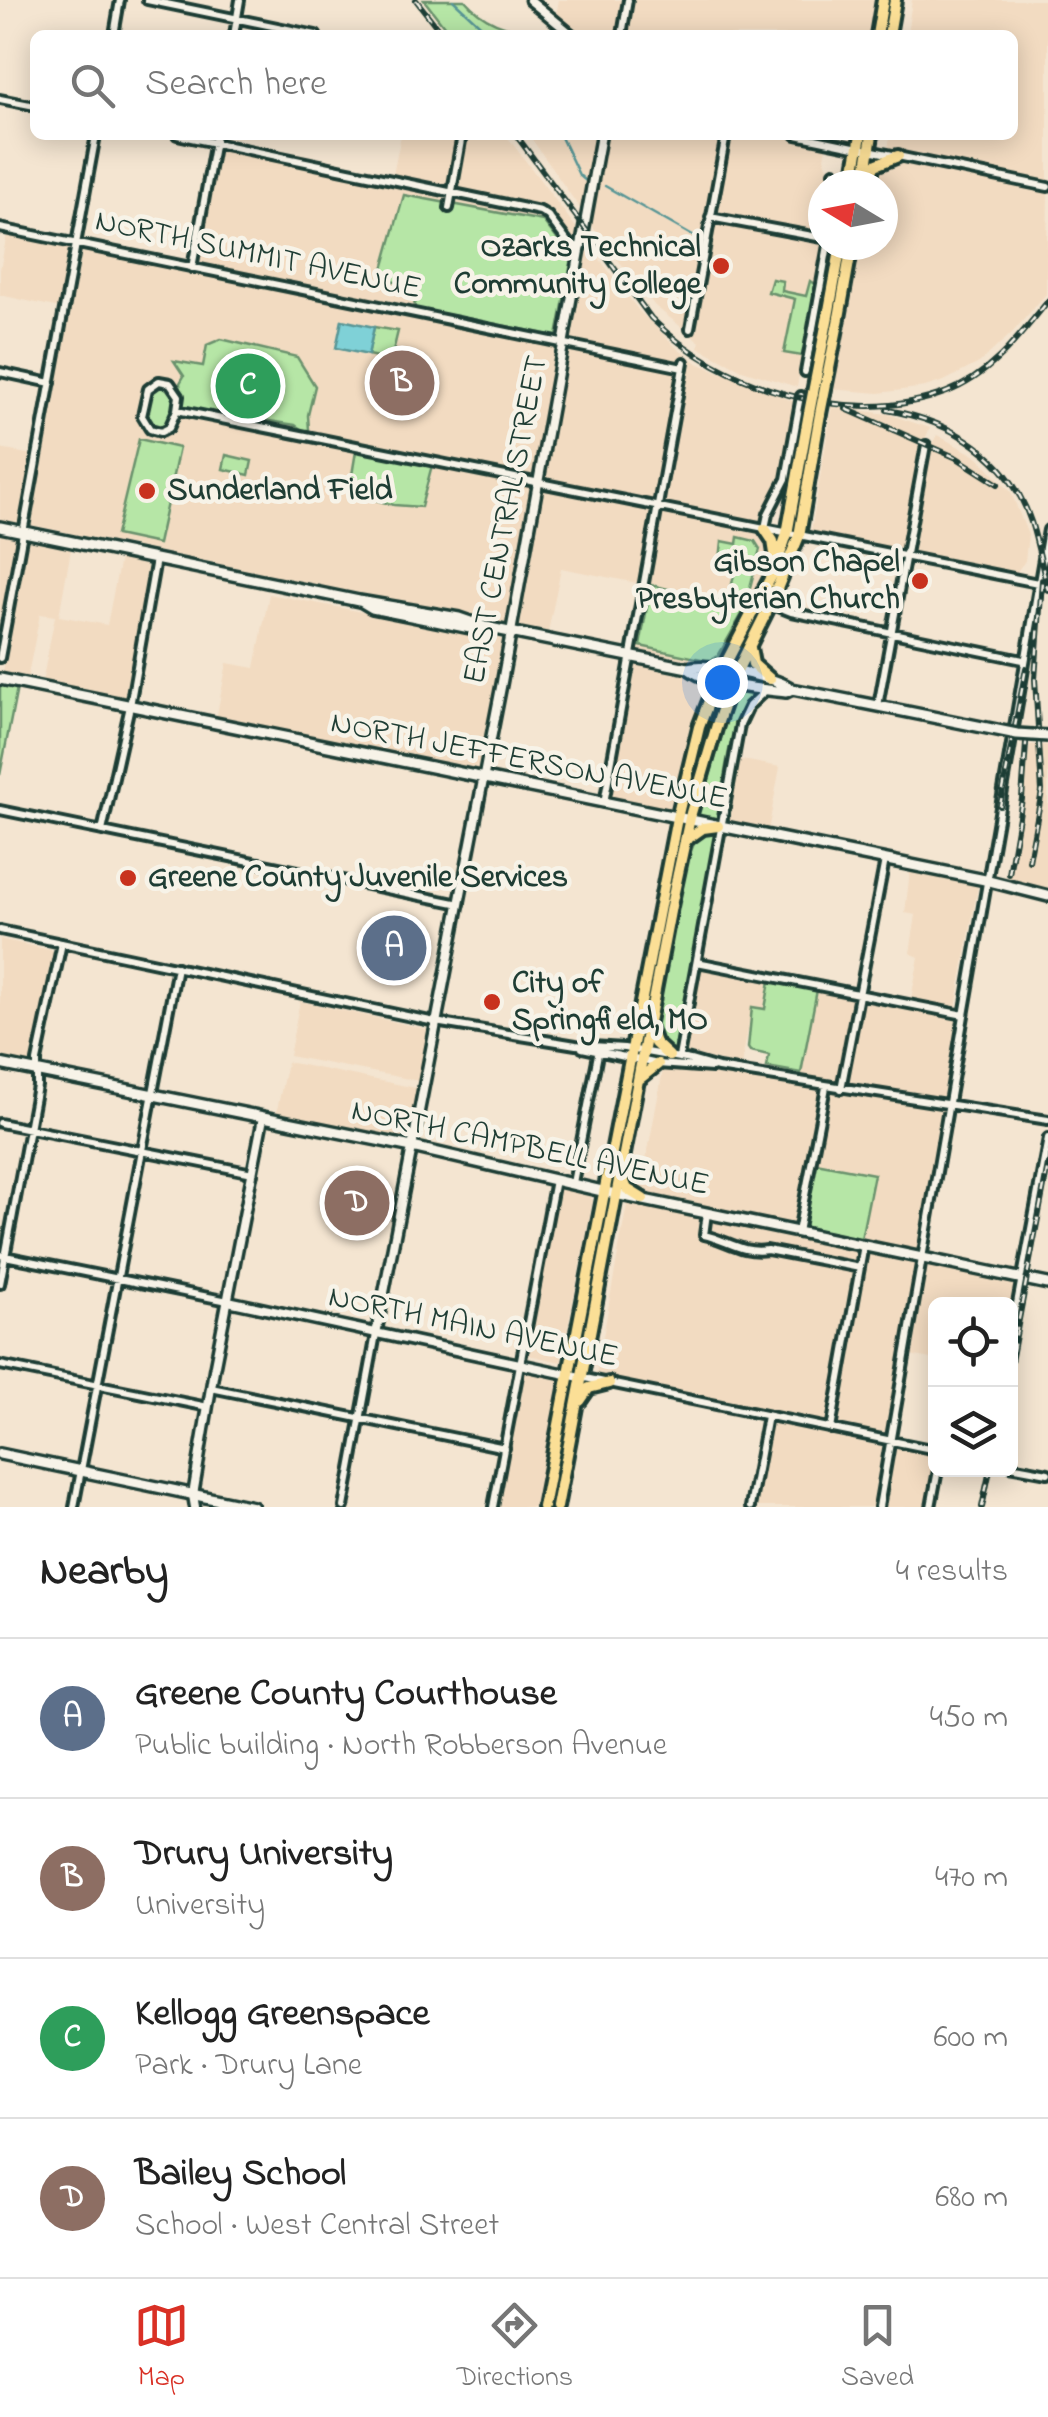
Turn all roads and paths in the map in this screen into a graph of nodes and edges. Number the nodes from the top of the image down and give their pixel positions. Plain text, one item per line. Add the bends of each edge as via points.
1 (120, 0) edge
2 (147, 0) edge
3 (240, 0) edge
4 (530, 0) edge
5 (628, 0) edge
6 (882, 0) edge
7 (895, 0) edge
8 (237, 19) junction
9 (115, 30) edge
10 (235, 30) edge
11 (291, 30) edge
12 (566, 30) edge
13 (623, 30) edge
14 (878, 30) edge
15 (890, 30) edge
16 (0, 99) edge
17 (30, 105) edge
18 (95, 140) edge
19 (215, 140) edge
20 (219, 140) edge
21 (461, 140) edge
22 (599, 140) edge
23 (725, 140) edge
24 (820, 140) edge
25 (862, 140) edge
26 (869, 140) edge
27 (864, 149) junction
28 (898, 156) junction
29 (857, 170) edge
30 (864, 170) edge
31 (873, 170) edge
32 (1048, 187) edge
33 (452, 192) junction
34 (449, 208) dead end
35 (710, 217) junction
36 (0, 228) edge
37 (808, 235) edge
38 (76, 244) junction
39 (583, 248) junction
40 (825, 260) edge
41 (839, 260) edge
42 (848, 260) edge
43 (192, 268) junction
44 (833, 317) junction
45 (690, 329) dead end
46 (565, 345) junction
47 (0, 372) edge
48 (805, 372) dead end
49 (51, 383) junction
50 (801, 396) dead end
51 (177, 410) junction
52 (926, 445) dead end
53 (539, 484) junction
54 (658, 508) junction
55 (0, 527) edge
56 (765, 529) junction
57 (1048, 530) edge
58 (24, 532) junction
59 (793, 535) junction
60 (904, 558) junction
61 (156, 560) junction
62 (774, 572) junction
63 (1037, 582) junction
64 (1048, 585) edge
65 (771, 604) junction
66 (512, 632) junction
67 (890, 632) junction
68 (750, 641) junction
69 (630, 656) junction
70 (0, 658) edge
71 (1024, 660) junction
72 (720, 675) junction
73 (734, 678) junction
74 (0, 679) edge
75 (768, 684) junction
76 (130, 706) junction
77 (878, 706) junction
78 (1048, 736) edge
79 (484, 780) junction
80 (604, 803) junction
81 (0, 810) edge
82 (677, 818) junction
83 (690, 820) junction
84 (720, 826) junction
85 (102, 832) junction
86 (685, 840) junction
87 (886, 860) junction
88 (985, 880) junction
89 (1048, 896) edge
90 (460, 904) junction
91 (0, 930) edge
92 (62, 943) junction
93 (697, 962) junction
94 (177, 966) junction
95 (858, 993) junction
96 (964, 1015) junction
97 (435, 1022) junction
98 (648, 1022) junction
99 (576, 1045) junction
100 (598, 1054) junction
101 (636, 1055) junction
102 (674, 1057) junction
103 (0, 1064) edge
104 (658, 1064) junction
105 (718, 1068) junction
106 (37, 1072) junction
107 (637, 1081) junction
108 (826, 1087) junction
109 (841, 1089) junction
110 (151, 1097) junction
111 (950, 1106) junction
112 (263, 1118) junction
113 (1048, 1120) edge
114 (0, 1123) edge
115 (29, 1129) junction
116 (1048, 1138) edge
117 (412, 1146) junction
118 (141, 1151) junction
119 (620, 1167) junction
120 (253, 1173) junction
121 (555, 1180) junction
122 (573, 1184) junction
123 (610, 1192) junction
124 (643, 1200) junction
125 (707, 1213) junction
126 (798, 1232) junction
127 (864, 1245) junction
128 (3, 1255) edge
129 (924, 1258) junction
130 (860, 1268) junction
131 (119, 1279) junction
132 (1022, 1279) junction
133 (0, 1284) edge
134 (1048, 1284) edge
135 (1018, 1300) edge
136 (228, 1302) junction
137 (376, 1334) junction
138 (520, 1364) junction
139 (0, 1365) edge
140 (574, 1375) junction
141 (609, 1382) junction
142 (98, 1385) junction
143 (211, 1388) junction
144 (208, 1408) junction
145 (767, 1416) junction
146 (360, 1420) junction
147 (572, 1420) junction
148 (831, 1430) junction
149 (892, 1442) junction
150 (505, 1448) junction
151 (928, 1449) edge
152 (0, 1454) edge
153 (1018, 1468) edge
154 (81, 1471) junction
155 (1048, 1474) edge
156 (937, 1477) edge
157 (194, 1495) junction
158 (74, 1507) edge
159 (195, 1507) edge
160 (253, 1507) edge
161 (344, 1507) edge
162 (493, 1507) edge
163 (543, 1507) edge
164 (557, 1507) edge
165 (750, 1507) edge
166 (879, 1507) edge
167 (931, 1507) edge

1 - 9 street
2 - 8 street
3 - 8 street
4 - 12 street
5 - 13 street
6 - 14 main road
7 - 15 main road
8 - 10 street
8 - 11 street
16 - 17 street
18 - 38 street
19 - 43 street
20 - 33 street
21 - 33 street
22 - 39 street, EAST CENTRAL STREET
23 - 35 street
24 - 27 street
25 - 27 main road
26 - 27 main road
27 - 28 street
27 - 29 main road
27 - 30 main road
28 - 31 main road
28 - 32 street
33 - 34 street
33 - 39 street via 540,211 570,245
35 - 37 street
35 - 45 street
36 - 38 street, NORTH SUMMIT AVENUE
38 - 43 street, NORTH SUMMIT AVENUE
38 - 49 street
39 - 46 street, EAST CENTRAL STREET
40 - 48 street
41 - 44 main road
42 - 44 main road
43 - 46 street, NORTH SUMMIT AVENUE
44 - 59 main road, bridge
46 - 53 street, EAST CENTRAL STREET
46 - 54 street, NORTH SUMMIT AVENUE via 684,365
47 - 49 street
49 - 58 street
50 - 56 street via 786,479
51 - 51 street via 170,382 148,389 142,416 150,429 169,428
51 - 53 street
52 - 60 street
53 - 54 street
53 - 66 street, EAST CENTRAL STREET
54 - 56 street
54 - 69 street
55 - 58 main road
56 - 59 street
56 - 62 main road via 773,540
57 - 63 street
58 - 61 main road
58 - 70 street
59 - 60 street
59 - 62 main road
59 - 65 main road
60 - 63 street
60 - 67 street
61 - 66 main road
61 - 76 street
62 - 72 main road
63 - 64 street
63 - 71 street
65 - 67 street
65 - 68 main road
66 - 69 main road
66 - 79 street, EAST CENTRAL STREET
67 - 71 street
67 - 77 street
68 - 73 main road
68 - 75 main road via 753,664
69 - 72 main road
69 - 80 street
71 - 88 street
72 - 73 main road
72 - 82 main road
73 - 75 main road
73 - 83 main road
74 - 76 main road, NORTH JEFFERSON AVENUE
75 - 77 main road
75 - 84 street via 740,725
76 - 79 main road, NORTH JEFFERSON AVENUE
76 - 85 street
77 - 78 main road, bridge
79 - 80 main road, NORTH JEFFERSON AVENUE
79 - 90 street, EAST CENTRAL STREET
80 - 82 main road, NORTH JEFFERSON AVENUE
81 - 85 street
82 - 83 main road, NORTH JEFFERSON AVENUE
82 - 101 main road
83 - 84 main road, NORTH JEFFERSON AVENUE
83 - 86 main road
84 - 86 main road
84 - 87 main road, NORTH JEFFERSON AVENUE
84 - 93 street
85 - 90 street
86 - 98 main road
87 - 88 main road, NORTH JEFFERSON AVENUE
87 - 95 street
88 - 89 main road, NORTH JEFFERSON AVENUE
88 - 96 street
90 - 97 street, EAST CENTRAL STREET
91 - 92 street
92 - 94 street
92 - 106 street
93 - 95 street
93 - 102 street
94 - 97 street
94 - 110 street
95 - 96 street
95 - 109 street
96 - 111 street
97 - 99 street
97 - 117 street, EAST CENTRAL STREET
98 - 101 main road
98 - 102 main road via 655,1043
99 - 100 street
99 - 101 street
100 - 101 street
100 - 122 street
101 - 102 street
101 - 104 street
101 - 107 main road
101 - 123 main road
102 - 105 street
103 - 106 main road, NORTH CAMPBELL AVENUE
104 - 105 street
104 - 107 main road
105 - 108 street
106 - 110 main road, NORTH CAMPBELL AVENUE
106 - 115 street
107 - 119 main road
108 - 109 street
108 - 126 street
109 - 111 street
110 - 112 main road, NORTH CAMPBELL AVENUE
110 - 118 street
111 - 113 street
111 - 129 street
112 - 117 main road, NORTH CAMPBELL AVENUE
112 - 120 street
114 - 115 street
115 - 118 street
115 - 128 street
116 - 132 street
117 - 121 main road, NORTH CAMPBELL AVENUE
117 - 137 street, EAST CENTRAL STREET
118 - 120 street
118 - 131 street
119 - 123 main road
119 - 124 main road via 624,1185
120 - 136 street
121 - 122 main road, NORTH CAMPBELL AVENUE
121 - 138 street
122 - 123 main road, NORTH CAMPBELL AVENUE
123 - 124 main road, NORTH CAMPBELL AVENUE
123 - 140 main road
124 - 125 main road, NORTH CAMPBELL AVENUE
125 - 126 main road, NORTH CAMPBELL AVENUE
125 - 130 street via 704,1235 732,1247
126 - 127 main road, NORTH CAMPBELL AVENUE
127 - 129 main road, NORTH CAMPBELL AVENUE
127 - 130 street
128 - 131 street, NORTH MAIN AVENUE
128 - 133 street
129 - 132 main road, NORTH CAMPBELL AVENUE
129 - 149 street
130 - 148 street
131 - 136 street, NORTH MAIN AVENUE
131 - 142 street
132 - 134 main road, NORTH CAMPBELL AVENUE
132 - 135 street
136 - 137 street, NORTH MAIN AVENUE
136 - 143 street
137 - 138 street, NORTH MAIN AVENUE
137 - 146 street
138 - 140 street, NORTH MAIN AVENUE
138 - 150 street
139 - 142 street
140 - 141 street, NORTH MAIN AVENUE
140 - 147 main road
140 - 163 main road
141 - 145 street, NORTH MAIN AVENUE
141 - 147 main road via 586,1391
142 - 144 street
142 - 154 street
143 - 144 street
143 - 146 street
144 - 157 street
145 - 148 street, NORTH MAIN AVENUE
145 - 165 street
146 - 150 street
146 - 161 street
147 - 164 main road
148 - 149 street, NORTH MAIN AVENUE
149 - 151 street, NORTH MAIN AVENUE
149 - 166 street
150 - 162 street
152 - 154 main road
153 - 155 street
154 - 157 main road
154 - 158 street
156 - 167 street
157 - 159 street
157 - 160 main road

